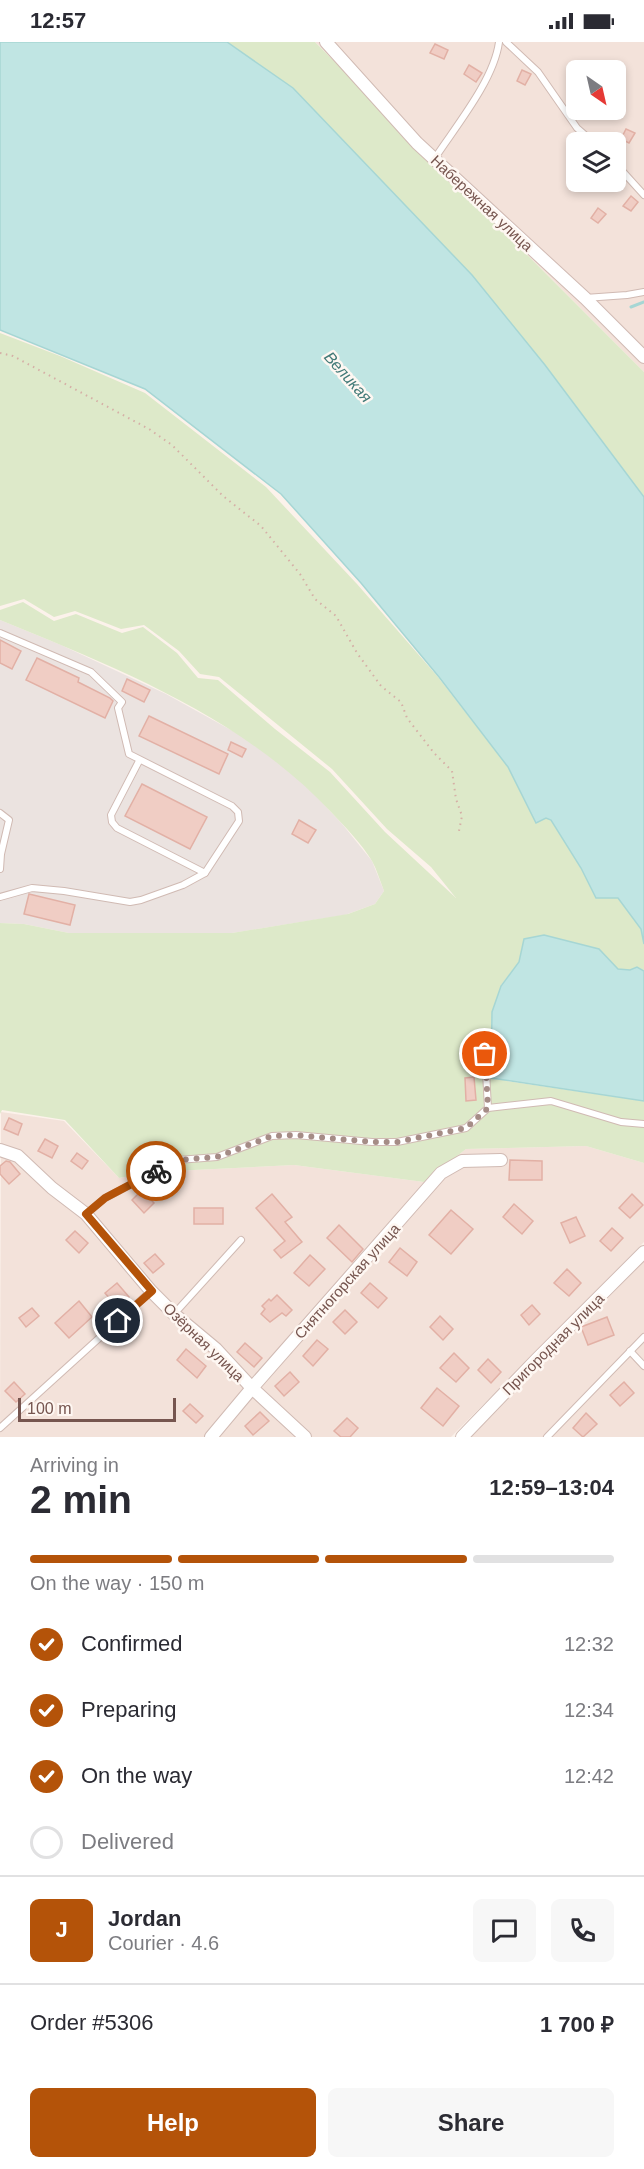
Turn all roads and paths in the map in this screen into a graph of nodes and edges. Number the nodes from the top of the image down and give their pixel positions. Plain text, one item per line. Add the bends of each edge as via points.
1 (326, 42) edge
2 (499, 42) edge
3 (506, 42) edge
4 (582, 132) edge
5 (434, 159) junction
6 (626, 175) edge
7 (644, 195) edge
8 (644, 292) edge
9 (585, 298) junction
10 (0, 353) edge
11 (644, 357) edge
12 (0, 633) edge
13 (139, 761) junction
14 (0, 813) edge
15 (459, 831) dead end
16 (0, 869) edge
17 (205, 873) junction
18 (0, 897) edge
19 (484, 1036) dead end
20 (488, 1108) junction
21 (644, 1124) edge
22 (0, 1150) edge
23 (501, 1160) dead end
24 (86, 1214) junction
25 (241, 1240) dead end
26 (644, 1252) edge
27 (152, 1291) junction
28 (174, 1314) junction
29 (644, 1337) edge
30 (630, 1351) junction
31 (644, 1366) edge
32 (252, 1388) junction
33 (0, 1428) edge
34 (550, 1436) edge
35 (211, 1437) edge
36 (305, 1437) edge
37 (462, 1437) edge

1 - 5 street, Набережная улица
2 - 5 lane via 496,59
3 - 4 lane via 538,72
5 - 9 street, Набережная улица
6 - 7 lane
8 - 9 lane
9 - 11 street, Набережная улица
10 - 15 path via 23,361 149,429 261,526 315,599 336,616 381,686 401,702 407,717 452,771 462,816
12 - 13 lane via 91,672 122,702 118,708 126,748
13 - 17 lane via 111,815 112,822
13 - 17 lane via 238,812 239,821
14 - 16 lane via 9,820
17 - 18 lane via 183,885 130,902 32,888
19 - 20 lane
20 - 21 lane via 551,1101 621,1122
20 - 24 lane via 466,1128 397,1142 272,1136 217,1157 178,1160 105,1198
22 - 24 street, Озёрная улица via 18,1156
23 - 32 street, Снятногорская улица via 462,1161 441,1173
24 - 27 street, Озёрная улица
25 - 28 lane
26 - 37 street, Пригородная улица
27 - 28 street, Озёрная улица
27 - 33 lane
28 - 32 street, Озёрная улица via 216,1348
29 - 30 lane
30 - 31 lane
30 - 34 lane
32 - 35 street, Снятногорская улица
32 - 36 street, Озёрная улица

